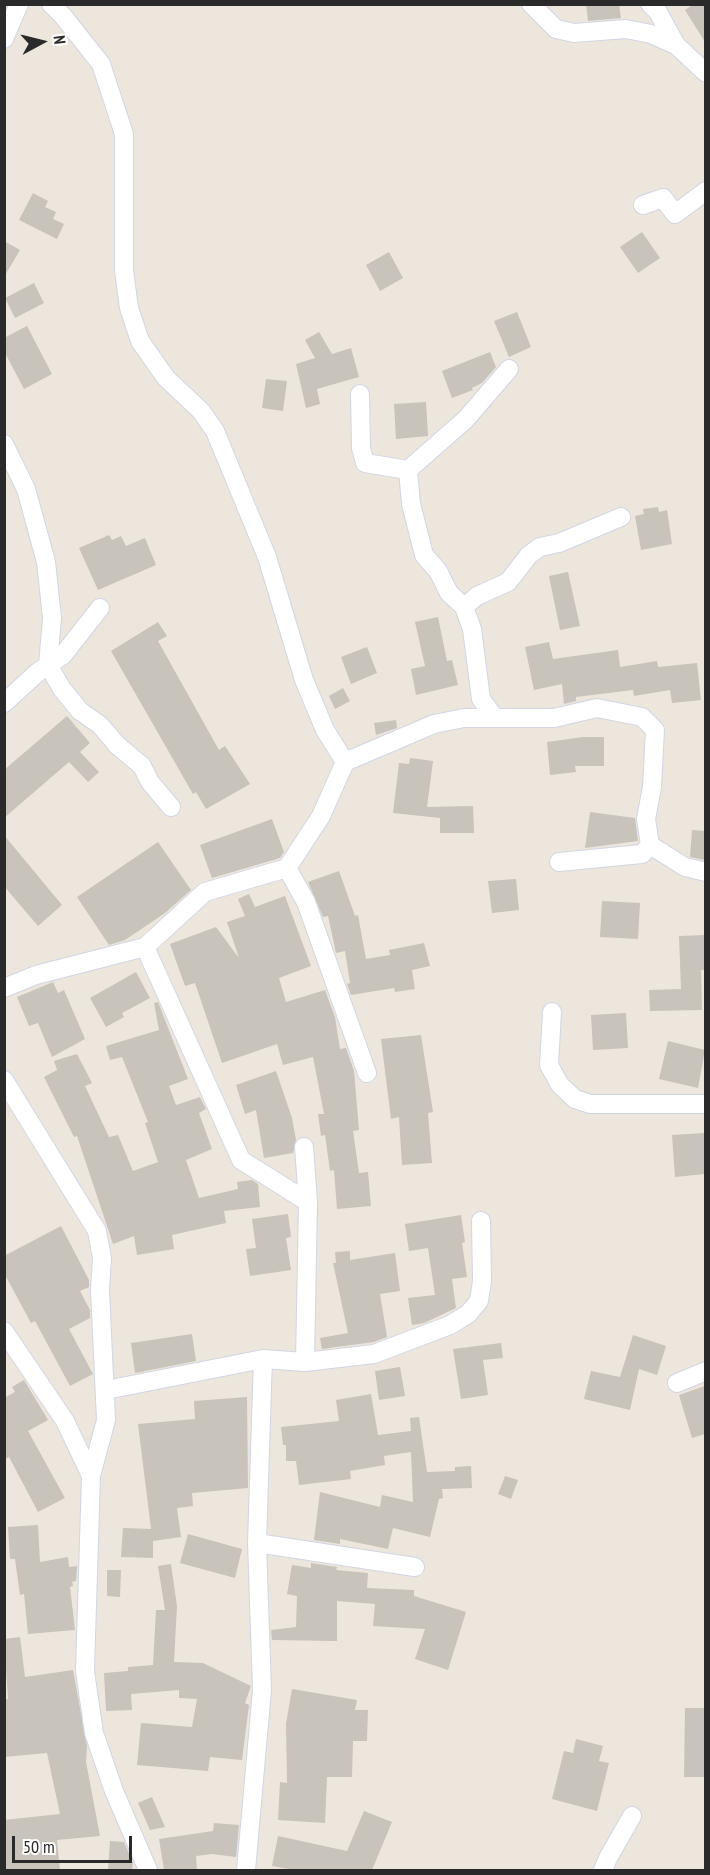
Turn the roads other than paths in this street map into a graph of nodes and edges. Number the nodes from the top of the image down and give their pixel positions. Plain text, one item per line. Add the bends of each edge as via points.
1 (19, 4) edge
2 (51, 4) edge
3 (531, 4) edge
4 (650, 4) edge
5 (4, 39) edge
6 (676, 45) junction
7 (705, 73) edge
8 (705, 191) edge
9 (643, 205) dead end
10 (509, 369) dead end
11 (360, 394) dead end
12 (4, 444) edge
13 (408, 470) junction
14 (621, 517) dead end
15 (464, 607) junction
16 (100, 608) dead end
17 (48, 665) junction
18 (477, 677) junction
19 (4, 703) edge
20 (464, 718) junction
21 (495, 718) junction
22 (345, 762) junction
23 (171, 807) dead end
24 (650, 845) junction
25 (559, 862) dead end
26 (286, 868) junction
27 (705, 872) edge
28 (145, 947) junction
29 (4, 988) edge
30 (552, 1012) dead end
31 (367, 1073) dead end
32 (4, 1080) edge
33 (705, 1104) edge
34 (304, 1147) dead end
35 (308, 1202) junction
36 (481, 1221) dead end
37 (7, 1339) edge
38 (263, 1359) junction
39 (305, 1362) junction
40 (705, 1371) edge
41 (676, 1383) dead end
42 (106, 1390) junction
43 (91, 1476) junction
44 (257, 1543) junction
45 (415, 1567) dead end
46 (632, 1816) dead end
47 (148, 1870) edge
48 (246, 1870) edge
49 (603, 1870) edge

1 - 5 street
2 - 22 street via 100,64 124,134 124,270 129,308 140,342 166,378 201,411 215,431 267,557 304,680 325,730
3 - 6 street via 556,29 574,33 626,29
4 - 6 street
6 - 7 street
8 - 9 street via 675,214 663,198
10 - 13 street via 466,419
11 - 13 street via 365,463
12 - 17 street via 26,489 46,562 52,618
13 - 15 street via 411,504 424,555 449,593
14 - 15 street via 558,543 540,546 508,582 477,596
15 - 18 street via 472,628
16 - 17 street via 63,656
17 - 19 street
17 - 23 street via 80,711 142,766
18 - 20 street
18 - 21 street via 481,699
20 - 21 street
20 - 22 street via 434,724
21 - 24 street via 554,718 597,708 642,717 655,730 646,819
22 - 26 street via 321,816
24 - 25 street via 642,854
24 - 27 street via 685,867
26 - 28 street via 205,892
26 - 31 street via 306,902
28 - 29 street via 36,975
28 - 35 street via 241,1160
30 - 33 street via 549,1065 560,1085 575,1099 590,1104
32 - 42 street via 97,1231 102,1258
34 - 35 street
35 - 39 street
36 - 39 street via 482,1281 479,1301 468,1314 450,1325 374,1354
37 - 43 street via 65,1421
38 - 39 street
38 - 42 street
38 - 44 street
40 - 41 street
42 - 43 street via 106,1420
43 - 47 street via 87,1681 94,1733
44 - 45 street
44 - 48 street via 262,1690
46 - 49 street

